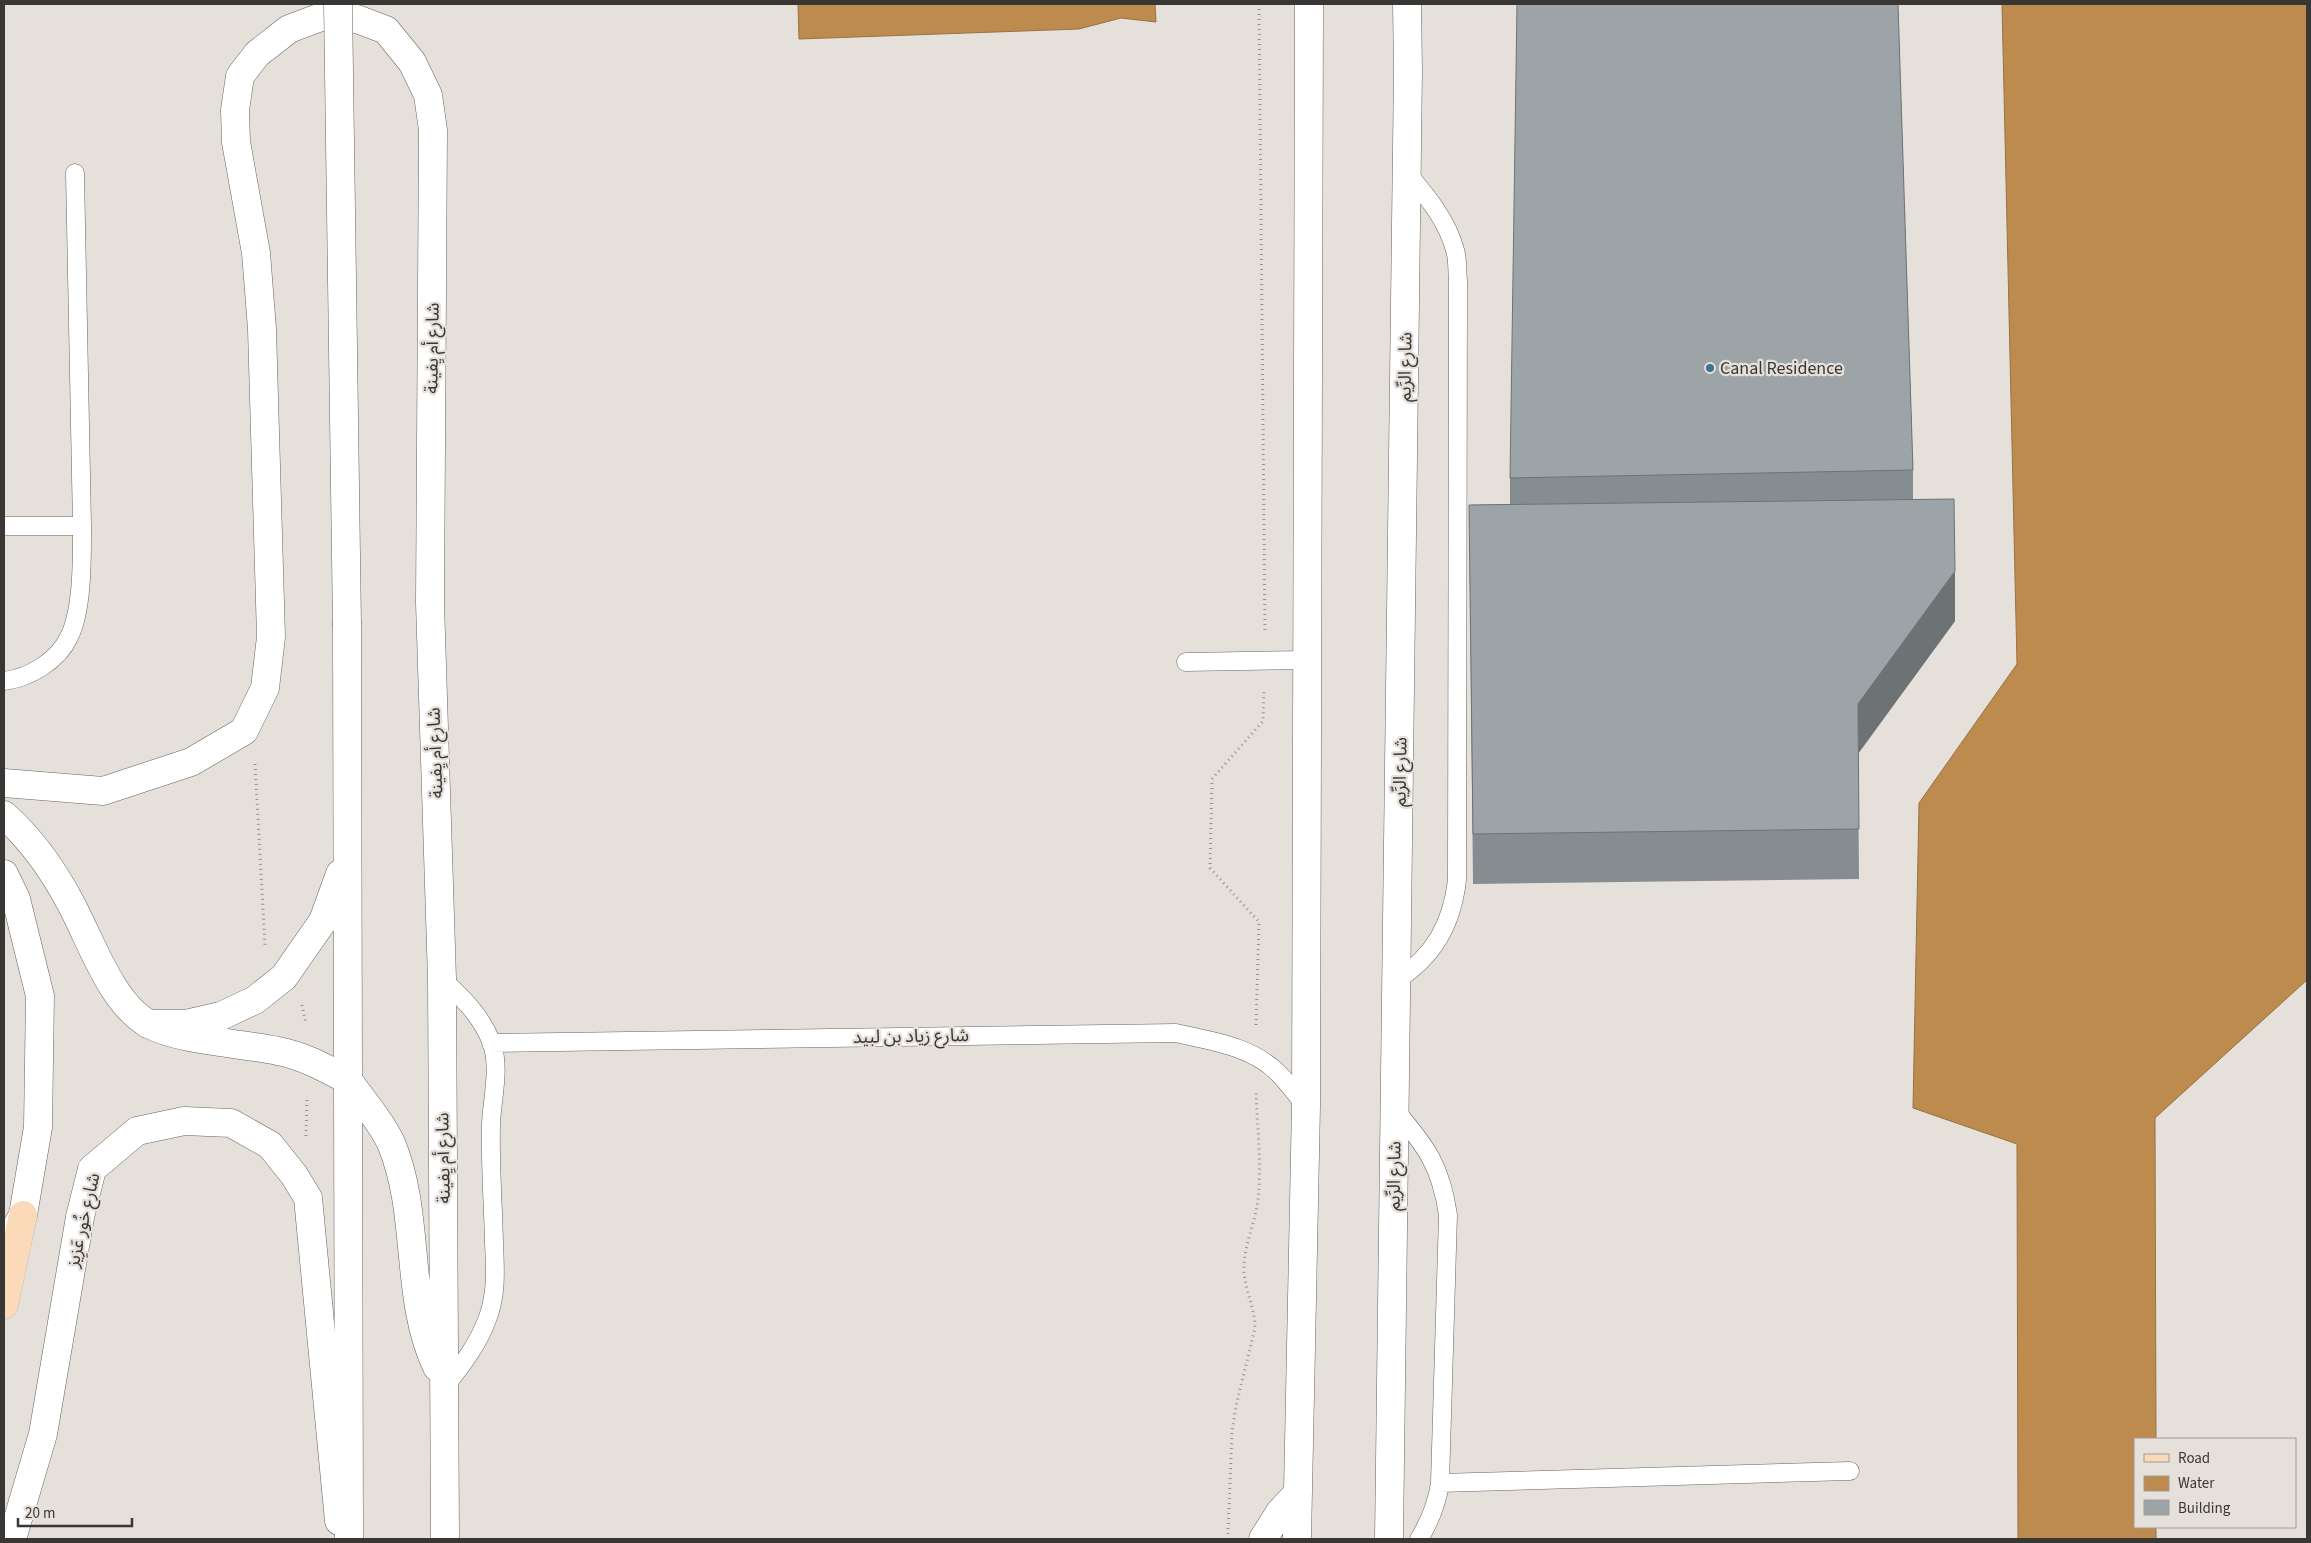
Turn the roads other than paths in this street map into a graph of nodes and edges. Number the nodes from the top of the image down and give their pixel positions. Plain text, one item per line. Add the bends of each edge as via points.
1 (338, 4) edge
2 (1310, 4) edge
3 (1407, 4) edge
4 (75, 172) dead end
5 (1407, 173) junction
6 (4, 526) edge
7 (82, 526) junction
8 (1308, 660) junction
9 (1186, 662) dead end
10 (4, 681) edge
11 (4, 783) edge
12 (4, 815) edge
13 (347, 854) junction
14 (4, 874) edge
15 (442, 979) junction
16 (1397, 980) junction
17 (148, 1024) junction
18 (492, 1043) junction
19 (348, 1080) junction
20 (1306, 1106) junction
21 (1395, 1110) junction
22 (23, 1215) junction
23 (4, 1251) edge
24 (4, 1304) edge
25 (446, 1385) junction
26 (1850, 1471) dead end
27 (1440, 1483) junction
28 (1298, 1493) junction
29 (12, 1539) edge
30 (340, 1539) edge
31 (349, 1539) edge
32 (445, 1539) edge
33 (1263, 1539) edge
34 (1297, 1539) edge
35 (1389, 1539) edge
36 (1419, 1539) edge

1 - 13 main road, bridge
2 - 8 main road
3 - 5 main road, شارع الرِّيم
4 - 7 lane
5 - 16 main road, شارع الرِّيم
5 - 16 lane via 1443,222 1455,250 1458,281 1457,880 1450,918 1441,935 1422,961
6 - 7 lane
7 - 10 lane via 80,582 70,637 46,664 29,674
8 - 9 lane
8 - 20 main road
11 - 15 main road, شارع أم يِفينة via 103,791 191,762 244,731 265,688 271,637 261,320 256,253 236,142 235,110 240,76 257,54 289,29 321,17 357,19 386,30 412,62 428,95 433,130 430,603
12 - 17 main road via 32,843 51,870 122,1001
13 - 17 main road via 323,921 284,977 255,1000 221,1016 186,1024
13 - 19 main road
14 - 22 main road via 16,899 40,996 38,1127
15 - 18 lane via 472,1009
15 - 25 main road, شارع أم يِفينة
16 - 21 main road, شارع الرِّيم
17 - 19 main road via 178,1034 280,1051 308,1059
18 - 20 lane, شارع زياد بن لبيد via 1176,1033 1228,1045 1255,1057 1276,1070
18 - 25 lane via 496,1065 491,1124 495,1285 488,1317 477,1341
19 - 25 main road via 391,1143 402,1182 421,1314 435,1362
19 - 31 main road
20 - 28 main road
21 - 27 lane via 1423,1142 1433,1159 1448,1215
21 - 35 main road, شارع الرِّيم
22 - 23 main road
22 - 24 main road
25 - 32 main road, شارع أم يِفينة
26 - 27 lane
27 - 36 lane via 1437,1504
28 - 33 main road via 1280,1512
28 - 34 main road
29 - 30 main road, شارع خُور عَزِيز via 44,1434 80,1217 92,1169 137,1131 184,1121 231,1123 270,1145 308,1198

